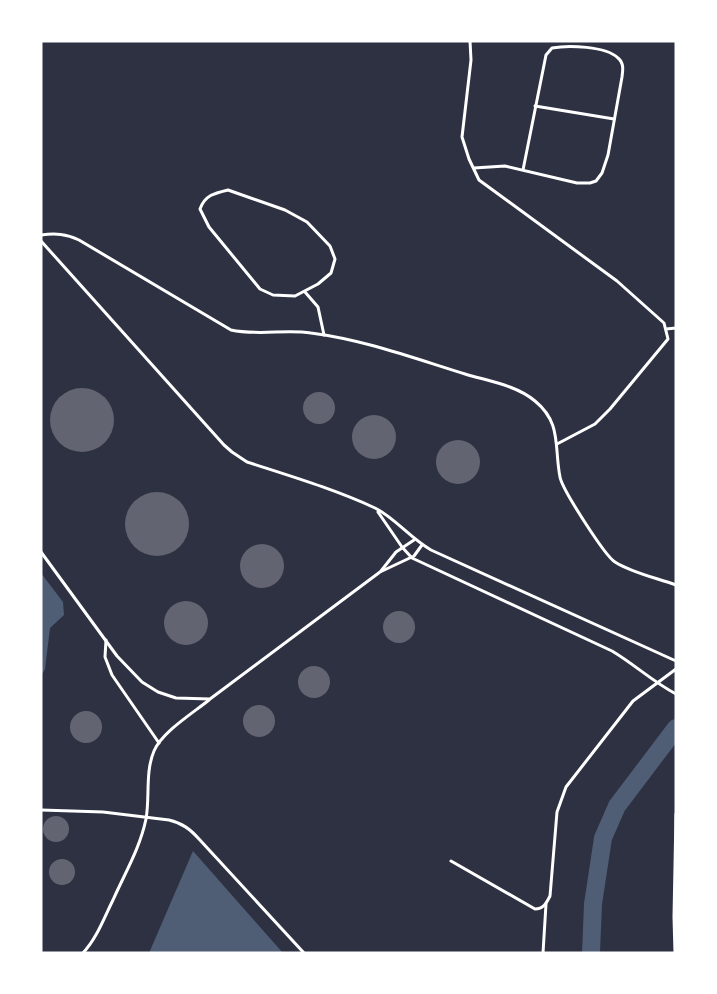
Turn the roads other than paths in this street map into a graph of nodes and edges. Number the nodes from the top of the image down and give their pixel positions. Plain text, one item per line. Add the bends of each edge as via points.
1 (470, 41) edge
2 (535, 106) junction
3 (614, 119) junction
4 (474, 168) junction
5 (523, 170) junction
6 (41, 236) edge
7 (41, 241) edge
8 (305, 292) junction
9 (676, 328) edge
10 (666, 329) junction
11 (324, 335) junction
12 (557, 444) junction
13 (376, 509) junction
14 (414, 540) junction
15 (422, 545) junction
16 (402, 547) junction
17 (41, 552) edge
18 (412, 558) junction
19 (380, 572) junction
20 (676, 585) edge
21 (106, 640) junction
22 (676, 661) edge
23 (676, 669) edge
24 (656, 683) junction
25 (675, 694) edge
26 (210, 699) junction
27 (159, 743) junction
28 (41, 810) edge
29 (676, 814) edge
30 (146, 817) junction
31 (675, 824) edge
32 (451, 861) dead end
33 (546, 904) junction
34 (83, 953) edge
35 (304, 953) edge
36 (543, 953) edge
37 (675, 953) edge

1 - 4 lane via 471,60 462,137
2 - 3 lane
2 - 3 lane via 546,55 552,48 565,46 606,51 618,57 623,64
2 - 5 lane
3 - 5 lane via 608,154 596,181 576,183
4 - 5 lane via 505,166
4 - 10 lane via 479,180 617,282 664,323
6 - 11 lane via 58,233 80,240 232,330
7 - 13 lane via 232,452 247,462 334,491
8 - 8 lane via 295,296 273,295 260,289 209,227 200,209 203,201 213,193 228,190 286,210 307,222 330,246 335,259 331,273
8 - 11 lane via 318,307
9 - 10 lane
10 - 12 lane via 668,339 610,409 595,424
11 - 12 lane via 376,345 512,388 545,410 553,423
12 - 20 lane via 561,481 608,556 621,565
13 - 14 lane
13 - 16 lane
14 - 15 lane
14 - 16 lane
15 - 18 lane
15 - 22 lane
16 - 18 lane
16 - 19 lane
17 - 21 lane
18 - 19 lane
18 - 24 lane via 612,651
19 - 26 lane
21 - 26 lane via 142,682 158,692 176,698
21 - 27 lane via 104,657 112,675
23 - 24 lane
24 - 25 lane
24 - 33 lane via 633,701 566,787 557,812 550,896
26 - 27 lane
27 - 30 lane via 151,761
28 - 30 lane
29 - 31 lane
30 - 34 lane via 140,842 95,938
30 - 35 lane via 179,822 188,828
31 - 37 lane
32 - 33 lane via 535,909
33 - 36 lane

